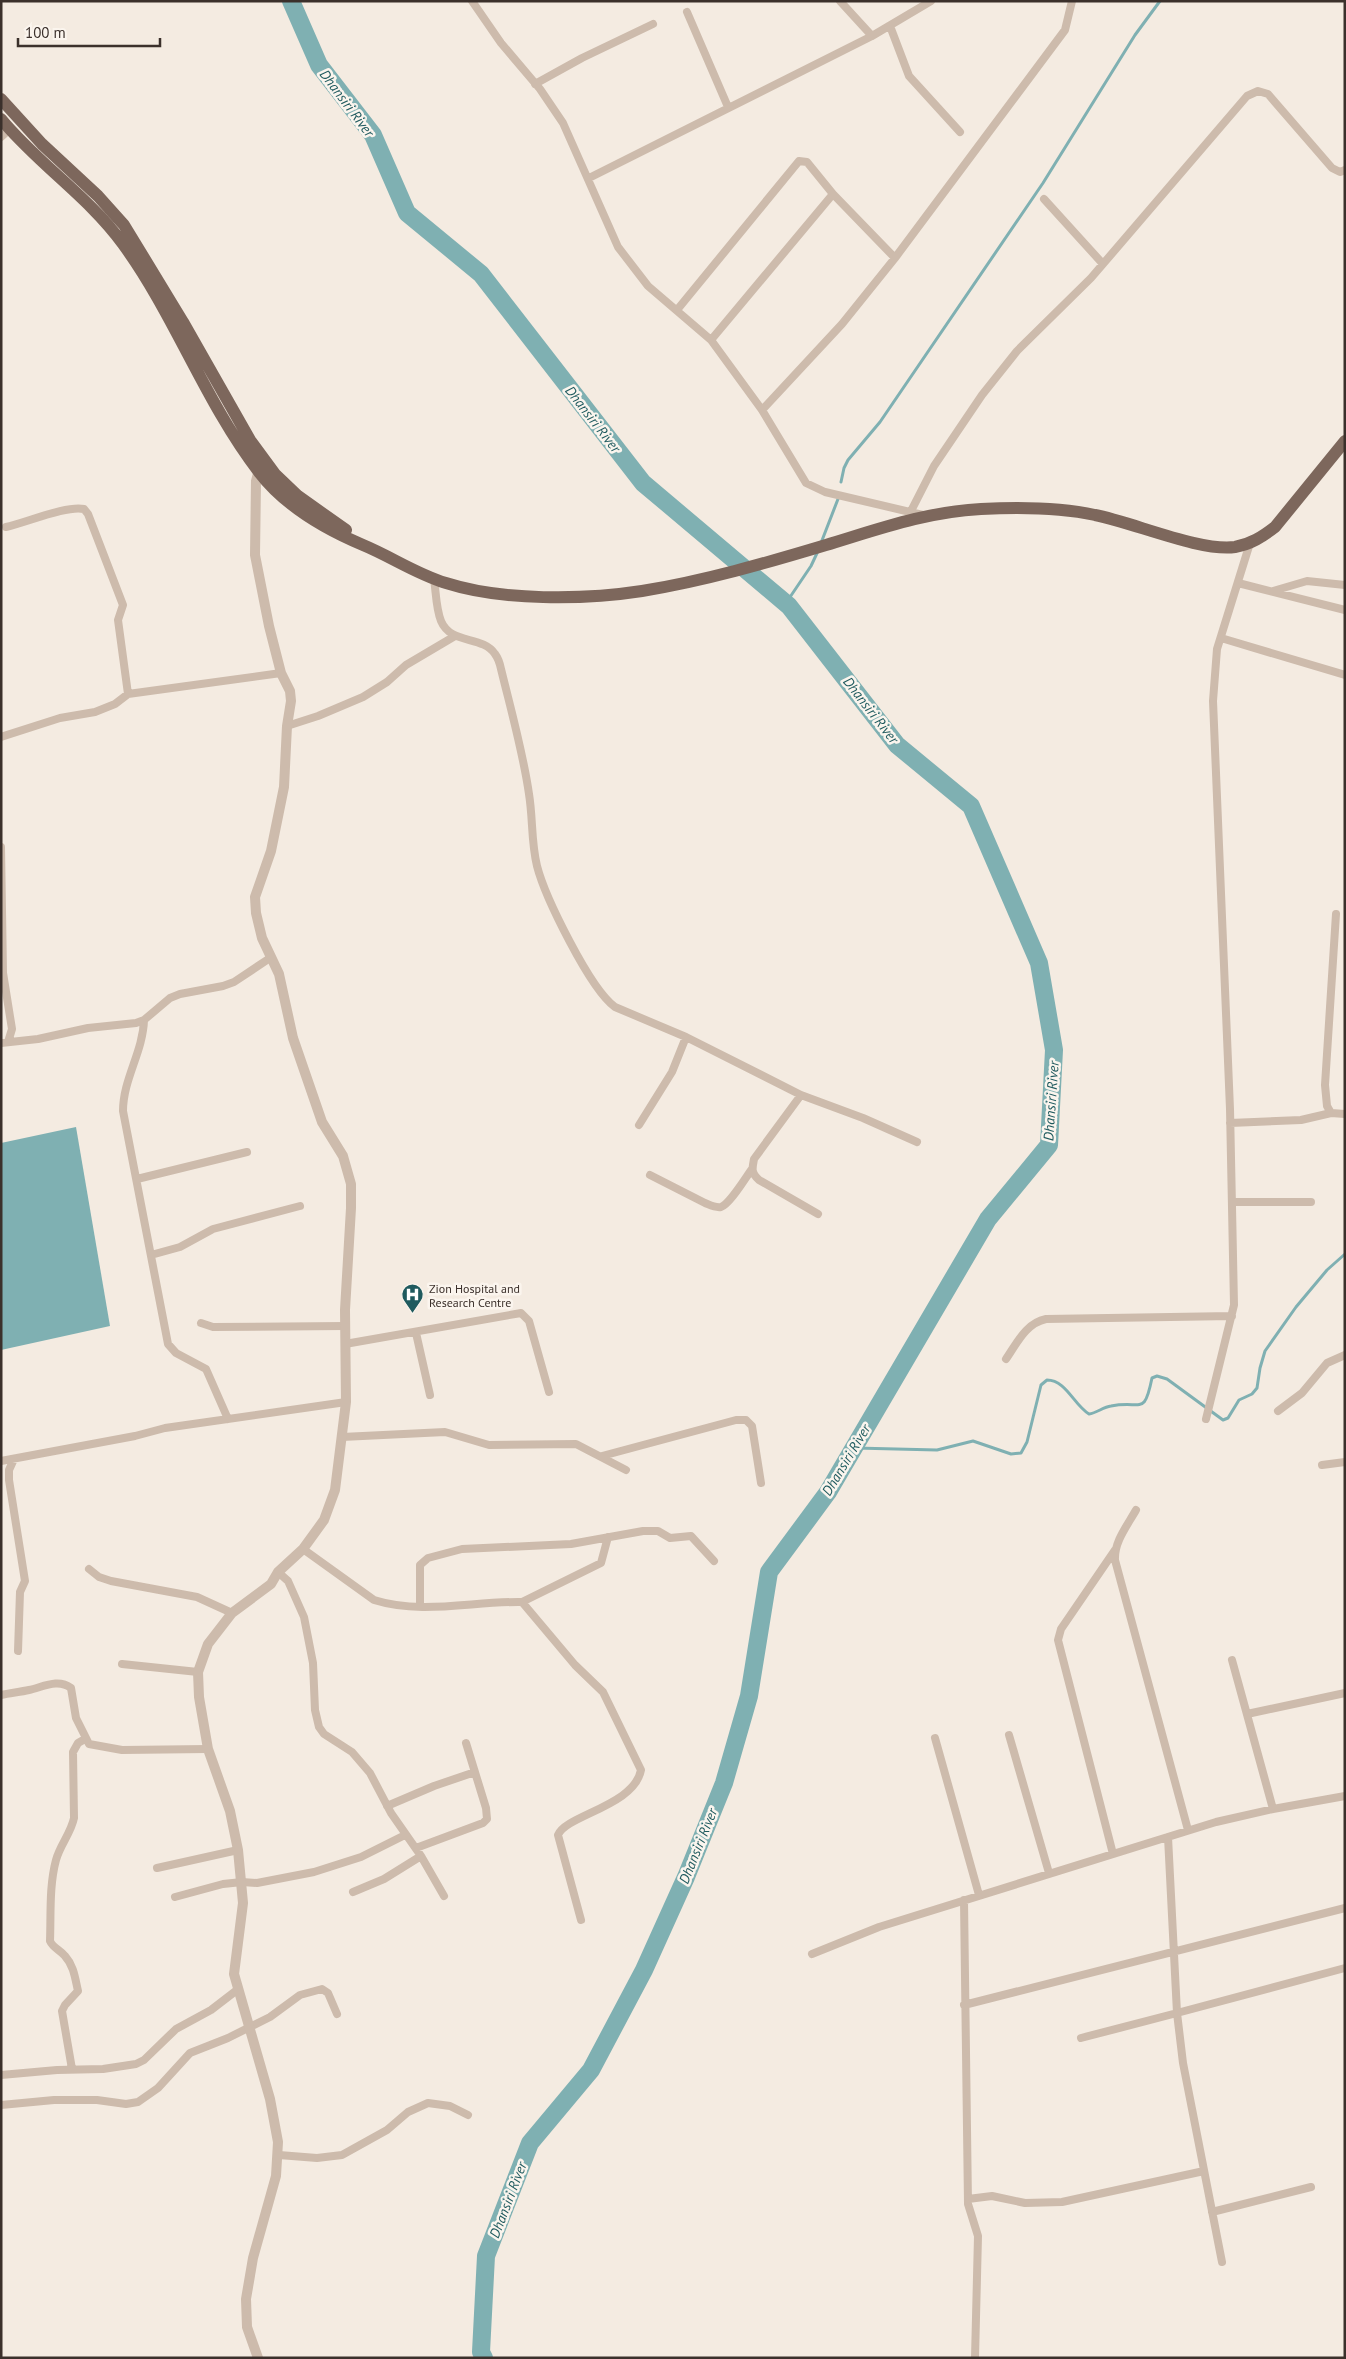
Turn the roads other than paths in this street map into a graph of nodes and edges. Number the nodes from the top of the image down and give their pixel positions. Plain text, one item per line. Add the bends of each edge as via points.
1 (472, 1) edge
2 (840, 1) edge
3 (930, 1) edge
4 (1072, 1) edge
5 (687, 12) dead end
6 (653, 24) dead end
7 (890, 26) junction
8 (872, 36) junction
9 (536, 84) junction
10 (1, 100) edge
11 (728, 107) junction
12 (1, 119) edge
13 (960, 132) dead end
14 (5, 133) edge
15 (1345, 170) edge
16 (589, 178) junction
17 (833, 194) junction
18 (1044, 199) dead end
19 (895, 258) junction
20 (1103, 264) junction
21 (677, 310) junction
22 (711, 340) junction
23 (762, 410) junction
24 (1345, 440) edge
25 (262, 458) junction
26 (259, 472) junction
27 (911, 511) junction
28 (925, 515) junction
29 (6, 527) dead end
30 (1250, 543) junction
31 (365, 546) junction
32 (434, 579) junction
33 (1238, 583) junction
34 (1345, 585) edge
35 (1271, 591) junction
36 (1345, 610) edge
37 (455, 636) junction
38 (1221, 638) junction
39 (281, 673) junction
40 (1345, 675) edge
41 (128, 694) junction
42 (287, 726) junction
43 (1, 737) edge
44 (1, 847) edge
45 (1336, 914) dead end
46 (270, 958) junction
47 (144, 1020) junction
48 (686, 1037) junction
49 (5, 1043) edge
50 (801, 1095) junction
51 (1332, 1113) junction
52 (1345, 1114) edge
53 (1230, 1123) junction
54 (639, 1125) dead end
55 (917, 1142) dead end
56 (247, 1152) dead end
57 (752, 1169) junction
58 (650, 1175) dead end
59 (137, 1179) junction
60 (1232, 1202) junction
61 (1311, 1202) dead end
62 (300, 1206) dead end
63 (818, 1214) dead end
64 (150, 1255) junction
65 (1232, 1316) junction
66 (201, 1323) dead end
67 (345, 1326) junction
68 (416, 1333) junction
69 (345, 1344) junction
70 (1345, 1356) edge
71 (1006, 1359) dead end
72 (549, 1392) dead end
73 (430, 1395) dead end
74 (346, 1402) junction
75 (1278, 1410) dead end
76 (228, 1419) junction
77 (1206, 1419) dead end
78 (342, 1437) junction
79 (602, 1456) junction
80 (14, 1459) junction
81 (1, 1461) edge
82 (1345, 1462) edge
83 (1322, 1465) dead end
84 (626, 1470) dead end
85 (761, 1483) dead end
86 (1136, 1510) dead end
87 (608, 1538) junction
88 (1116, 1548) junction
89 (302, 1549) junction
90 (714, 1561) dead end
91 (89, 1569) dead end
92 (278, 1572) junction
93 (522, 1602) junction
94 (420, 1606) junction
95 (232, 1613) junction
96 (18, 1651) dead end
97 (1232, 1660) dead end
98 (122, 1664) dead end
99 (198, 1672) junction
100 (1345, 1693) edge
101 (1, 1695) edge
102 (1247, 1714) junction
103 (1009, 1735) dead end
104 (935, 1738) dead end
105 (85, 1739) junction
106 (466, 1743) dead end
107 (208, 1749) junction
108 (475, 1772) junction
109 (1345, 1796) edge
110 (388, 1806) junction
111 (1273, 1809) junction
112 (1188, 1830) junction
113 (405, 1835) junction
114 (1168, 1836) junction
115 (416, 1848) junction
116 (238, 1850) junction
117 (1113, 1854) junction
118 (422, 1856) junction
119 (157, 1868) dead end
120 (1049, 1873) junction
121 (242, 1882) junction
122 (353, 1892) dead end
123 (979, 1895) junction
124 (175, 1896) dead end
125 (444, 1896) dead end
126 (964, 1900) junction
127 (1345, 1908) edge
128 (581, 1920) dead end
129 (1173, 1953) junction
130 (812, 1954) dead end
131 (1345, 1968) edge
132 (238, 1994) junction
133 (964, 2005) junction
134 (337, 2014) dead end
135 (1176, 2014) junction
136 (249, 2025) junction
137 (1081, 2038) dead end
138 (72, 2070) junction
139 (1, 2075) edge
140 (1, 2105) edge
141 (468, 2115) dead end
142 (279, 2155) junction
143 (1204, 2171) junction
144 (1311, 2187) dead end
145 (968, 2199) junction
146 (1212, 2212) junction
147 (1222, 2262) dead end
148 (258, 2358) edge
149 (975, 2358) edge

1 - 9 street via 501,43
2 - 8 street
3 - 7 street
4 - 19 street via 1065,30
5 - 11 street
6 - 9 street
7 - 8 street
7 - 13 street via 909,76
8 - 11 street
9 - 16 street via 563,123
10 - 25 main road via 124,225
11 - 16 street
12 - 14 main road
14 - 26 main road via 94,208 125,247
15 - 20 street via 1340,172 1332,168 1268,94 1252,93
16 - 21 street via 618,247 648,286
17 - 19 street
17 - 21 street via 808,162 796,163
17 - 22 street
18 - 20 street
19 - 23 street via 842,324
20 - 27 street via 1017,351 982,395 934,466
21 - 22 street
22 - 23 street
23 - 27 street via 806,483 825,492
24 - 30 main road via 1275,527
25 - 26 street
25 - 31 main road via 298,496
26 - 31 main road via 296,507 346,539
26 - 39 street via 256,481 256,555
27 - 28 street
28 - 30 main road via 985,509 1071,511 1118,520 1218,548
28 - 32 main road via 671,586 615,594 519,596 469,589
29 - 41 street via 66,510 84,509 88,514 123,605 118,620
30 - 33 street
31 - 32 main road via 403,567
32 - 37 street via 441,620 446,630
33 - 35 street
33 - 38 street
34 - 35 street via 1307,581
35 - 36 street
37 - 42 street via 406,665 363,697
37 - 48 street via 484,645 495,654 501,668 530,795 536,865 545,892 587,972 606,1001 615,1007
38 - 40 street
38 - 53 street via 1217,649 1213,701
39 - 41 street
39 - 42 street via 290,692
41 - 43 street via 95,712 60,718
42 - 46 street via 284,787 271,851 255,896 256,913
44 - 49 street via 3,973 11,1020
45 - 51 street via 1325,1085 1327,1106
46 - 47 street via 234,982 170,998
46 - 67 street via 279,974 293,1038 322,1122 343,1156 351,1184
47 - 49 street
47 - 59 street via 140,1046 123,1094 123,1111
48 - 50 street
48 - 54 street via 672,1072
50 - 55 street
50 - 57 street via 754,1160
51 - 52 street
51 - 53 street via 1301,1120
53 - 60 street
56 - 59 street
57 - 58 street via 721,1207 705,1203
57 - 63 street via 759,1180
59 - 64 street
60 - 61 street
60 - 65 street
62 - 64 street via 213,1229 180,1246
64 - 76 street via 168,1344 176,1353 206,1369
65 - 71 street via 1046,1319 1036,1321 1025,1330
65 - 77 street
66 - 67 street via 213,1327
67 - 69 street
68 - 69 street
68 - 72 street via 521,1314 528,1321
68 - 73 street
69 - 74 street
70 - 75 street via 1327,1363 1302,1394
74 - 76 street
74 - 78 street
76 - 80 street via 165,1428
78 - 79 street via 445,1432 489,1445 576,1444
78 - 89 street via 335,1490 324,1520
79 - 84 street
79 - 85 street via 746,1420 752,1426
80 - 81 street
80 - 96 street via 9,1480 25,1582 20,1592
82 - 83 street
86 - 88 street
87 - 90 street via 643,1531 658,1531 670,1538 692,1536
87 - 93 street via 601,1563
87 - 94 street via 571,1544 462,1549 428,1558 419,1569
88 - 112 street via 1118,1573
88 - 117 street via 1061,1629 1058,1640
89 - 92 street
89 - 94 street via 374,1600
91 - 95 street via 111,1581 197,1597
92 - 95 street via 270,1584
92 - 110 street via 288,1581 304,1617 313,1663 319,1727 362,1762
93 - 94 street
93 - 128 street via 575,1665 603,1692 641,1770 640,1777 617,1798 560,1830 558,1835
95 - 99 street via 208,1644
97 - 102 street
98 - 99 street
99 - 107 street via 198,1697
100 - 102 street
101 - 105 street via 33,1690 45,1684 66,1684 72,1688 76,1718
102 - 111 street
103 - 120 street
104 - 123 street
105 - 107 street via 96,1747 122,1750
105 - 138 street via 73,1752 74,1818 53,1874 50,1942 72,1967 78,1991 62,2011
106 - 108 street
107 - 116 street via 230,1811
108 - 110 street
108 - 115 street via 487,1820
109 - 111 street
110 - 113 street
111 - 112 street
112 - 114 street
113 - 115 street
113 - 121 street via 336,1866 287,1879
114 - 117 street
114 - 129 street
115 - 118 street
116 - 119 street
116 - 121 street
117 - 120 street
118 - 122 street via 384,1879
118 - 125 street
120 - 123 street
121 - 124 street
121 - 132 street via 243,1903 234,1974
123 - 126 street
126 - 130 street via 854,1936
126 - 133 street
127 - 129 street
129 - 133 street
129 - 135 street
131 - 135 street
132 - 136 street
132 - 138 street via 176,2030 136,2064
133 - 145 street
134 - 136 street via 328,1993 322,1989 314,1990
135 - 137 street
135 - 143 street
136 - 140 street via 190,2052 158,2088 138,2102 54,2100
136 - 142 street via 270,2099
138 - 139 street
141 - 142 street via 450,2106 428,2103 408,2112 387,2130 342,2155 317,2158
142 - 148 street via 246,2299 247,2327
143 - 145 street via 1062,2202 1025,2203 992,2196
143 - 146 street
144 - 146 street
145 - 149 street via 978,2236
146 - 147 street

